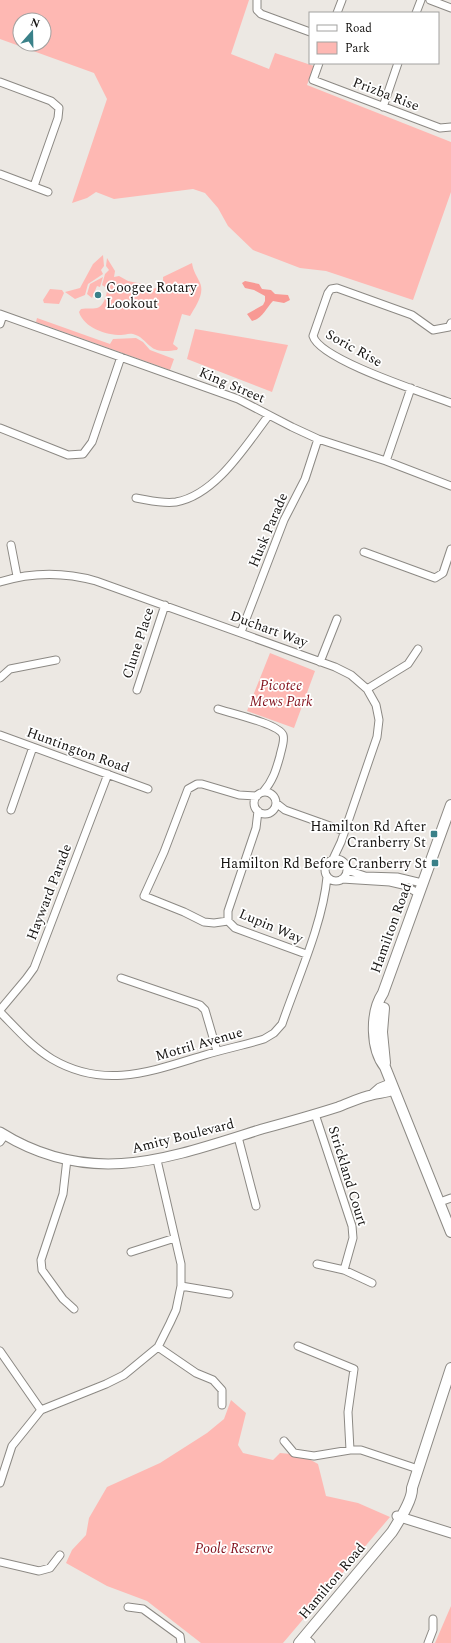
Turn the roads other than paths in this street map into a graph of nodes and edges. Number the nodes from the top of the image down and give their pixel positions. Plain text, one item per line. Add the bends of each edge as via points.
1 (258, 0) edge
2 (342, 0) edge
3 (420, 0) edge
4 (430, 0) edge
5 (451, 8) edge
6 (337, 12) edge
7 (416, 12) edge
8 (309, 32) edge
9 (319, 64) edge
10 (398, 64) edge
11 (0, 82) edge
12 (383, 107) junction
13 (451, 127) edge
14 (0, 174) edge
15 (34, 186) junction
16 (48, 192) dead end
17 (2, 314) edge
18 (451, 323) edge
19 (0, 324) edge
20 (121, 357) junction
21 (411, 388) junction
22 (451, 403) edge
23 (269, 415) junction
24 (0, 428) edge
25 (318, 439) junction
26 (386, 461) junction
27 (451, 486) edge
28 (136, 498) dead end
29 (11, 545) dead end
30 (451, 549) edge
31 (364, 552) dead end
32 (17, 576) junction
33 (0, 582) edge
34 (164, 605) junction
35 (337, 619) dead end
36 (241, 632) junction
37 (418, 649) dead end
38 (56, 660) dead end
39 (320, 662) junction
40 (0, 678) edge
41 (367, 689) junction
42 (137, 690) dead end
43 (218, 709) dead end
44 (0, 735) edge
45 (33, 748) junction
46 (108, 774) junction
47 (273, 781) junction
48 (148, 789) dead end
49 (260, 794) junction
50 (239, 795) junction
51 (274, 796) junction
52 (276, 803) junction
53 (451, 805) edge
54 (256, 808) junction
55 (11, 810) dead end
56 (285, 810) junction
57 (270, 813) junction
58 (256, 828) junction
59 (344, 831) junction
60 (341, 842) junction
61 (333, 859) junction
62 (342, 861) junction
63 (347, 870) junction
64 (327, 877) junction
65 (340, 880) junction
66 (422, 883) junction
67 (326, 893) junction
68 (418, 893) junction
69 (228, 921) junction
70 (306, 954) junction
71 (121, 978) dead end
72 (0, 1011) edge
73 (217, 1051) junction
74 (392, 1087) junction
75 (315, 1114) junction
76 (2, 1136) edge
77 (238, 1137) junction
78 (68, 1159) junction
79 (157, 1160) junction
80 (451, 1198) edge
81 (440, 1202) junction
82 (256, 1206) dead end
83 (451, 1232) edge
84 (175, 1238) junction
85 (131, 1252) dead end
86 (317, 1264) dead end
87 (344, 1270) junction
88 (372, 1283) dead end
89 (181, 1286) junction
90 (229, 1294) dead end
91 (74, 1309) dead end
92 (298, 1346) dead end
93 (158, 1347) junction
94 (0, 1350) edge
95 (451, 1368) edge
96 (222, 1405) dead end
97 (41, 1410) junction
98 (284, 1440) dead end
99 (350, 1450) junction
100 (418, 1469) junction
101 (0, 1483) edge
102 (400, 1514) junction
103 (451, 1533) edge
104 (60, 1555) dead end
105 (0, 1562) edge
106 (128, 1607) dead end
107 (433, 1618) dead end
108 (304, 1641) edge
109 (181, 1643) edge
110 (428, 1643) edge

1 - 8 street via 257,10 261,14
2 - 6 street
3 - 7 street
4 - 5 street
9 - 12 street, Prizba Rise via 313,80
10 - 12 street
11 - 15 street via 52,101 59,108 58,118
12 - 13 street, Prizba Rise via 440,128
14 - 15 street
15 - 16 street
17 - 19 street
17 - 20 street, King Street
18 - 21 street, Soric Rise via 449,327 433,330 409,314 337,288 331,289 313,333 316,343 362,370
20 - 23 street, King Street via 238,399
20 - 24 street via 90,447 84,454 68,455
21 - 22 street, Soric Rise
21 - 26 street
23 - 25 street, King Street
23 - 28 street via 228,468 203,489 176,502
25 - 26 street, King Street
25 - 36 street, Husk Parade via 305,479 284,520
26 - 27 street, King Street
29 - 32 street
30 - 31 street via 442,573 435,578
32 - 33 street, Duchart Way
32 - 34 street, Duchart Way via 79,576
34 - 36 street, Duchart Way
34 - 42 street, Clune Place
35 - 39 street
36 - 39 street, Duchart Way
37 - 41 street via 408,664
38 - 40 street via 10,669
39 - 41 street, Duchart Way via 351,675
41 - 59 street, Duchart Way via 376,705 378,729
43 - 47 street via 280,731 283,739
44 - 45 street, Huntington Road
45 - 46 street, Huntington Road
45 - 55 street
46 - 48 street, Huntington Road
46 - 72 street, Hayward Parade via 34,968
47 - 49 street
47 - 51 street
49 - 50 street
49 - 51 street via 269,792
49 - 54 street
50 - 54 street
50 - 69 street via 202,784 188,789 144,896 204,922
51 - 52 street
52 - 56 street
52 - 57 street
53 - 66 main road, Hamilton Road
54 - 57 street
54 - 58 street, Lupin Way
56 - 57 street
56 - 59 street
57 - 58 street, Lupin Way
58 - 69 street, Lupin Way via 228,911
59 - 60 street, Duchart Way
60 - 61 street, Duchart Way
60 - 62 street, Duchart Way
61 - 62 street
61 - 64 street via 325,867
62 - 63 street
63 - 65 street
63 - 66 street via 365,876
64 - 65 street
64 - 67 street, Motril Avenue
65 - 67 street, Motril Avenue
65 - 68 street via 390,882
66 - 68 main road, Hamilton Road
67 - 70 street, Motril Avenue
68 - 74 main road, Hamilton Road via 377,1008 378,1055
69 - 70 street, Lupin Way via 234,928
70 - 73 street, Motril Avenue via 279,1029 264,1039
71 - 73 street via 200,1005 205,1010
72 - 73 street, Motril Avenue via 30,1042 52,1059 101,1076 135,1075
74 - 75 street, Amity Boulevard via 380,1088 372,1094
74 - 81 main road, Hamilton Road
75 - 77 street, Amity Boulevard
75 - 87 street, Strickland Court via 352,1226 353,1238
76 - 78 street, Amity Boulevard via 40,1152
77 - 79 street, Amity Boulevard
77 - 82 street
78 - 79 street, Amity Boulevard via 106,1164
78 - 91 street via 64,1194 39,1272
79 - 84 street
80 - 81 street
81 - 83 main road, Hamilton Road
84 - 85 street
84 - 89 street via 181,1264
86 - 87 street
87 - 88 street
89 - 90 street
89 - 93 street via 176,1310
92 - 99 street via 354,1369 348,1412
93 - 96 street via 196,1373 214,1380 222,1390
93 - 97 street via 124,1376
94 - 97 street
95 - 100 main road, Hamilton Road
97 - 101 street via 12,1446
98 - 99 street via 294,1454 314,1456
99 - 100 street via 370,1452
100 - 102 main road, Hamilton Road
102 - 103 street
102 - 108 main road, Hamilton Road via 387,1537
104 - 105 street via 50,1568 39,1571
106 - 109 street via 142,1609 180,1636
107 - 110 street via 433,1630

